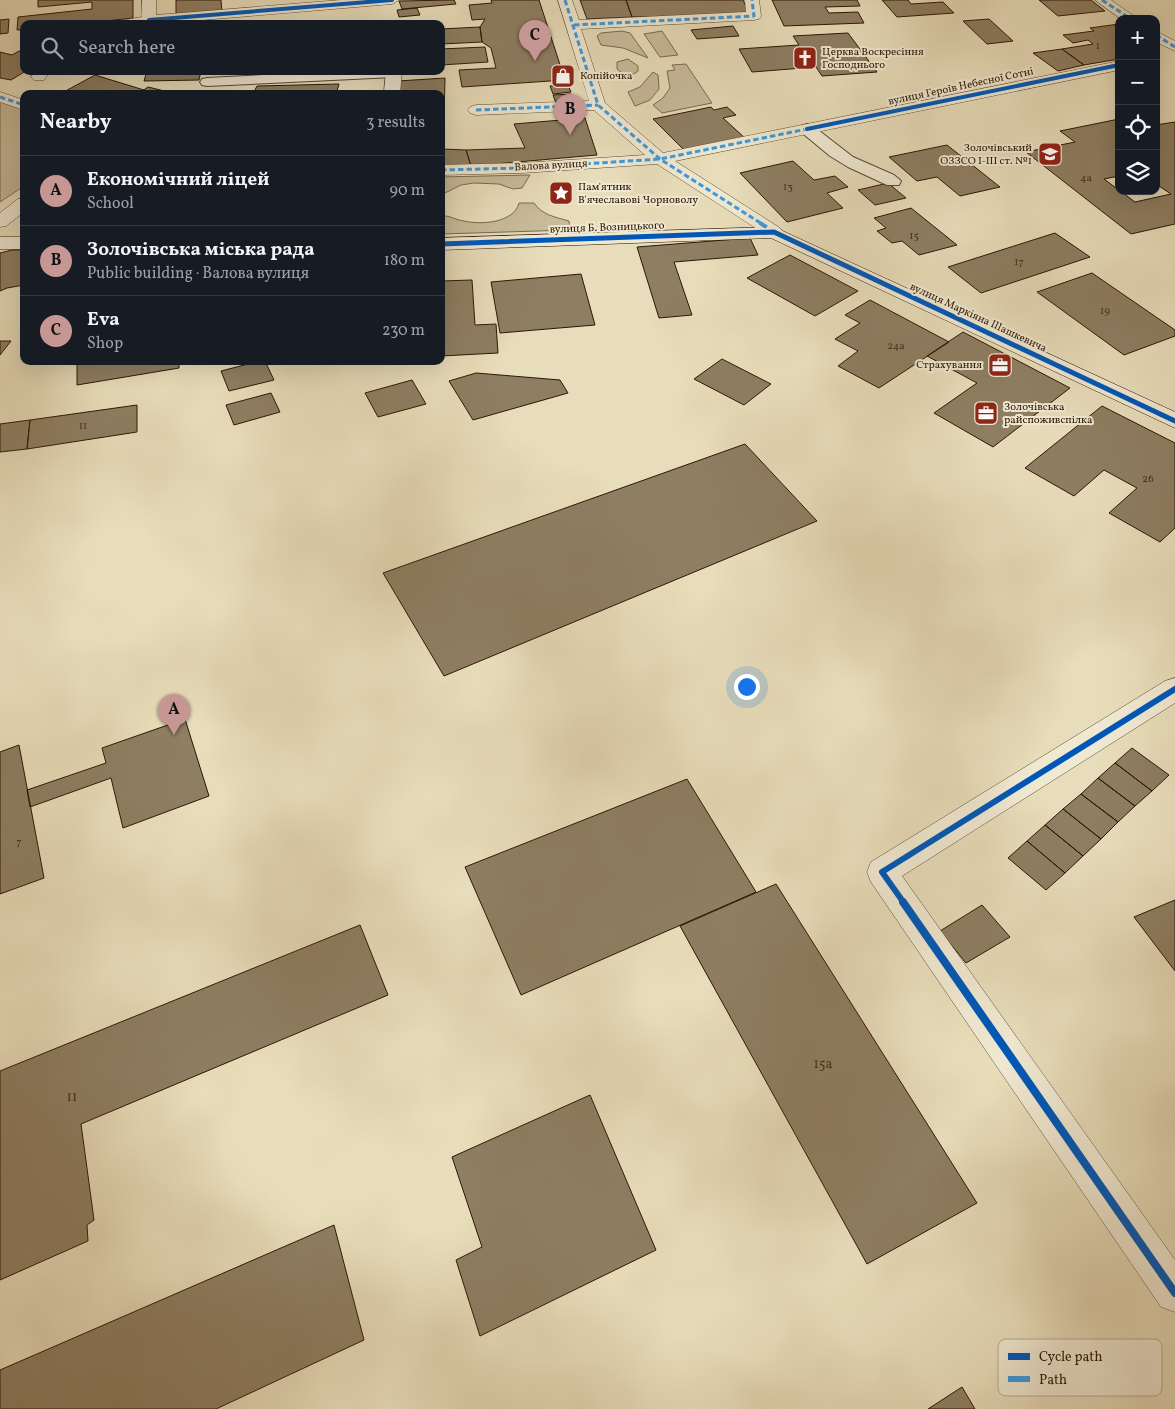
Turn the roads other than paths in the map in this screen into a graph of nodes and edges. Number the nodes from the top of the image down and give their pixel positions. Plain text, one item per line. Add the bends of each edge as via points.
1 (149, 0) edge
2 (392, 0) edge
3 (565, 0) edge
4 (752, 0) edge
5 (1102, 0) edge
6 (394, 15) dead end
7 (1125, 15) edge
8 (149, 20) joint
9 (574, 25) junction
10 (1160, 39) edge
11 (1172, 52) edge
12 (1115, 66) edge
13 (338, 75) edge
14 (394, 75) edge
15 (207, 82) dead end
16 (392, 90) edge
17 (0, 97) edge
18 (20, 104) edge
19 (598, 105) junction
20 (476, 110) dead end
21 (807, 129) junction
22 (660, 159) junction
23 (445, 170) edge
24 (893, 181) dead end
25 (20, 206) edge
26 (0, 222) edge
27 (774, 232) junction
28 (2, 243) edge
29 (20, 243) edge
30 (445, 244) edge
31 (1175, 421) edge
32 (1175, 689) edge
33 (1175, 1293) edge

1 - 8 street
2 - 6 street
2 - 8 street
3 - 9 street
4 - 9 street via 754,16
5 - 7 street
9 - 19 street
10 - 11 street
12 - 21 street, вулиця Героїв Небесної Сотні
13 - 15 lane
14 - 16 street
17 - 18 street
19 - 20 street
19 - 22 street, вулиця Маркіяна Шашкевича
21 - 22 street, вулиця Героїв Небесної Сотні
21 - 24 lane via 837,154
22 - 23 street, Валова вулиця
22 - 27 street, вулиця Маркіяна Шашкевича
25 - 26 street
27 - 30 street, вулиця Б. Возницького
27 - 31 street, вулиця Маркіяна Шашкевича
28 - 29 street
32 - 33 street via 882,872

